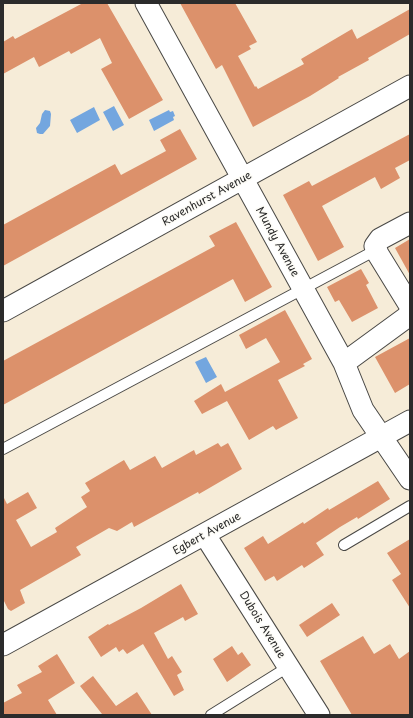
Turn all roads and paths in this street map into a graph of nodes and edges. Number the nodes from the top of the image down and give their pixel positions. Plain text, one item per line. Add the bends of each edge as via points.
1 (146, 3) edge
2 (410, 86) edge
3 (242, 179) junction
4 (410, 223) edge
5 (376, 250) junction
6 (304, 289) junction
7 (410, 306) edge
8 (3, 311) edge
9 (410, 312) edge
10 (344, 363) junction
11 (410, 421) edge
12 (381, 436) junction
13 (3, 449) edge
14 (410, 479) edge
15 (410, 506) edge
16 (205, 535) junction
17 (344, 545) dead end
18 (3, 645) edge
19 (288, 667) junction
20 (211, 715) edge
21 (319, 715) edge

1 - 3 street, Mundy Avenue
2 - 3 street, Ravenhurst Avenue
3 - 6 street, Mundy Avenue
3 - 8 street, Ravenhurst Avenue
4 - 5 street via 380,239 375,246
5 - 6 lane
5 - 7 street
6 - 10 street, Mundy Avenue
6 - 13 lane
9 - 10 street via 407,317
10 - 12 street, Mundy Avenue via 363,410
11 - 12 street, Egbert Avenue
12 - 14 street, Mundy Avenue
12 - 16 street, Egbert Avenue
15 - 17 lane
16 - 18 street, Egbert Avenue
16 - 19 street, Dubois Avenue
19 - 20 lane
19 - 21 street, Dubois Avenue

